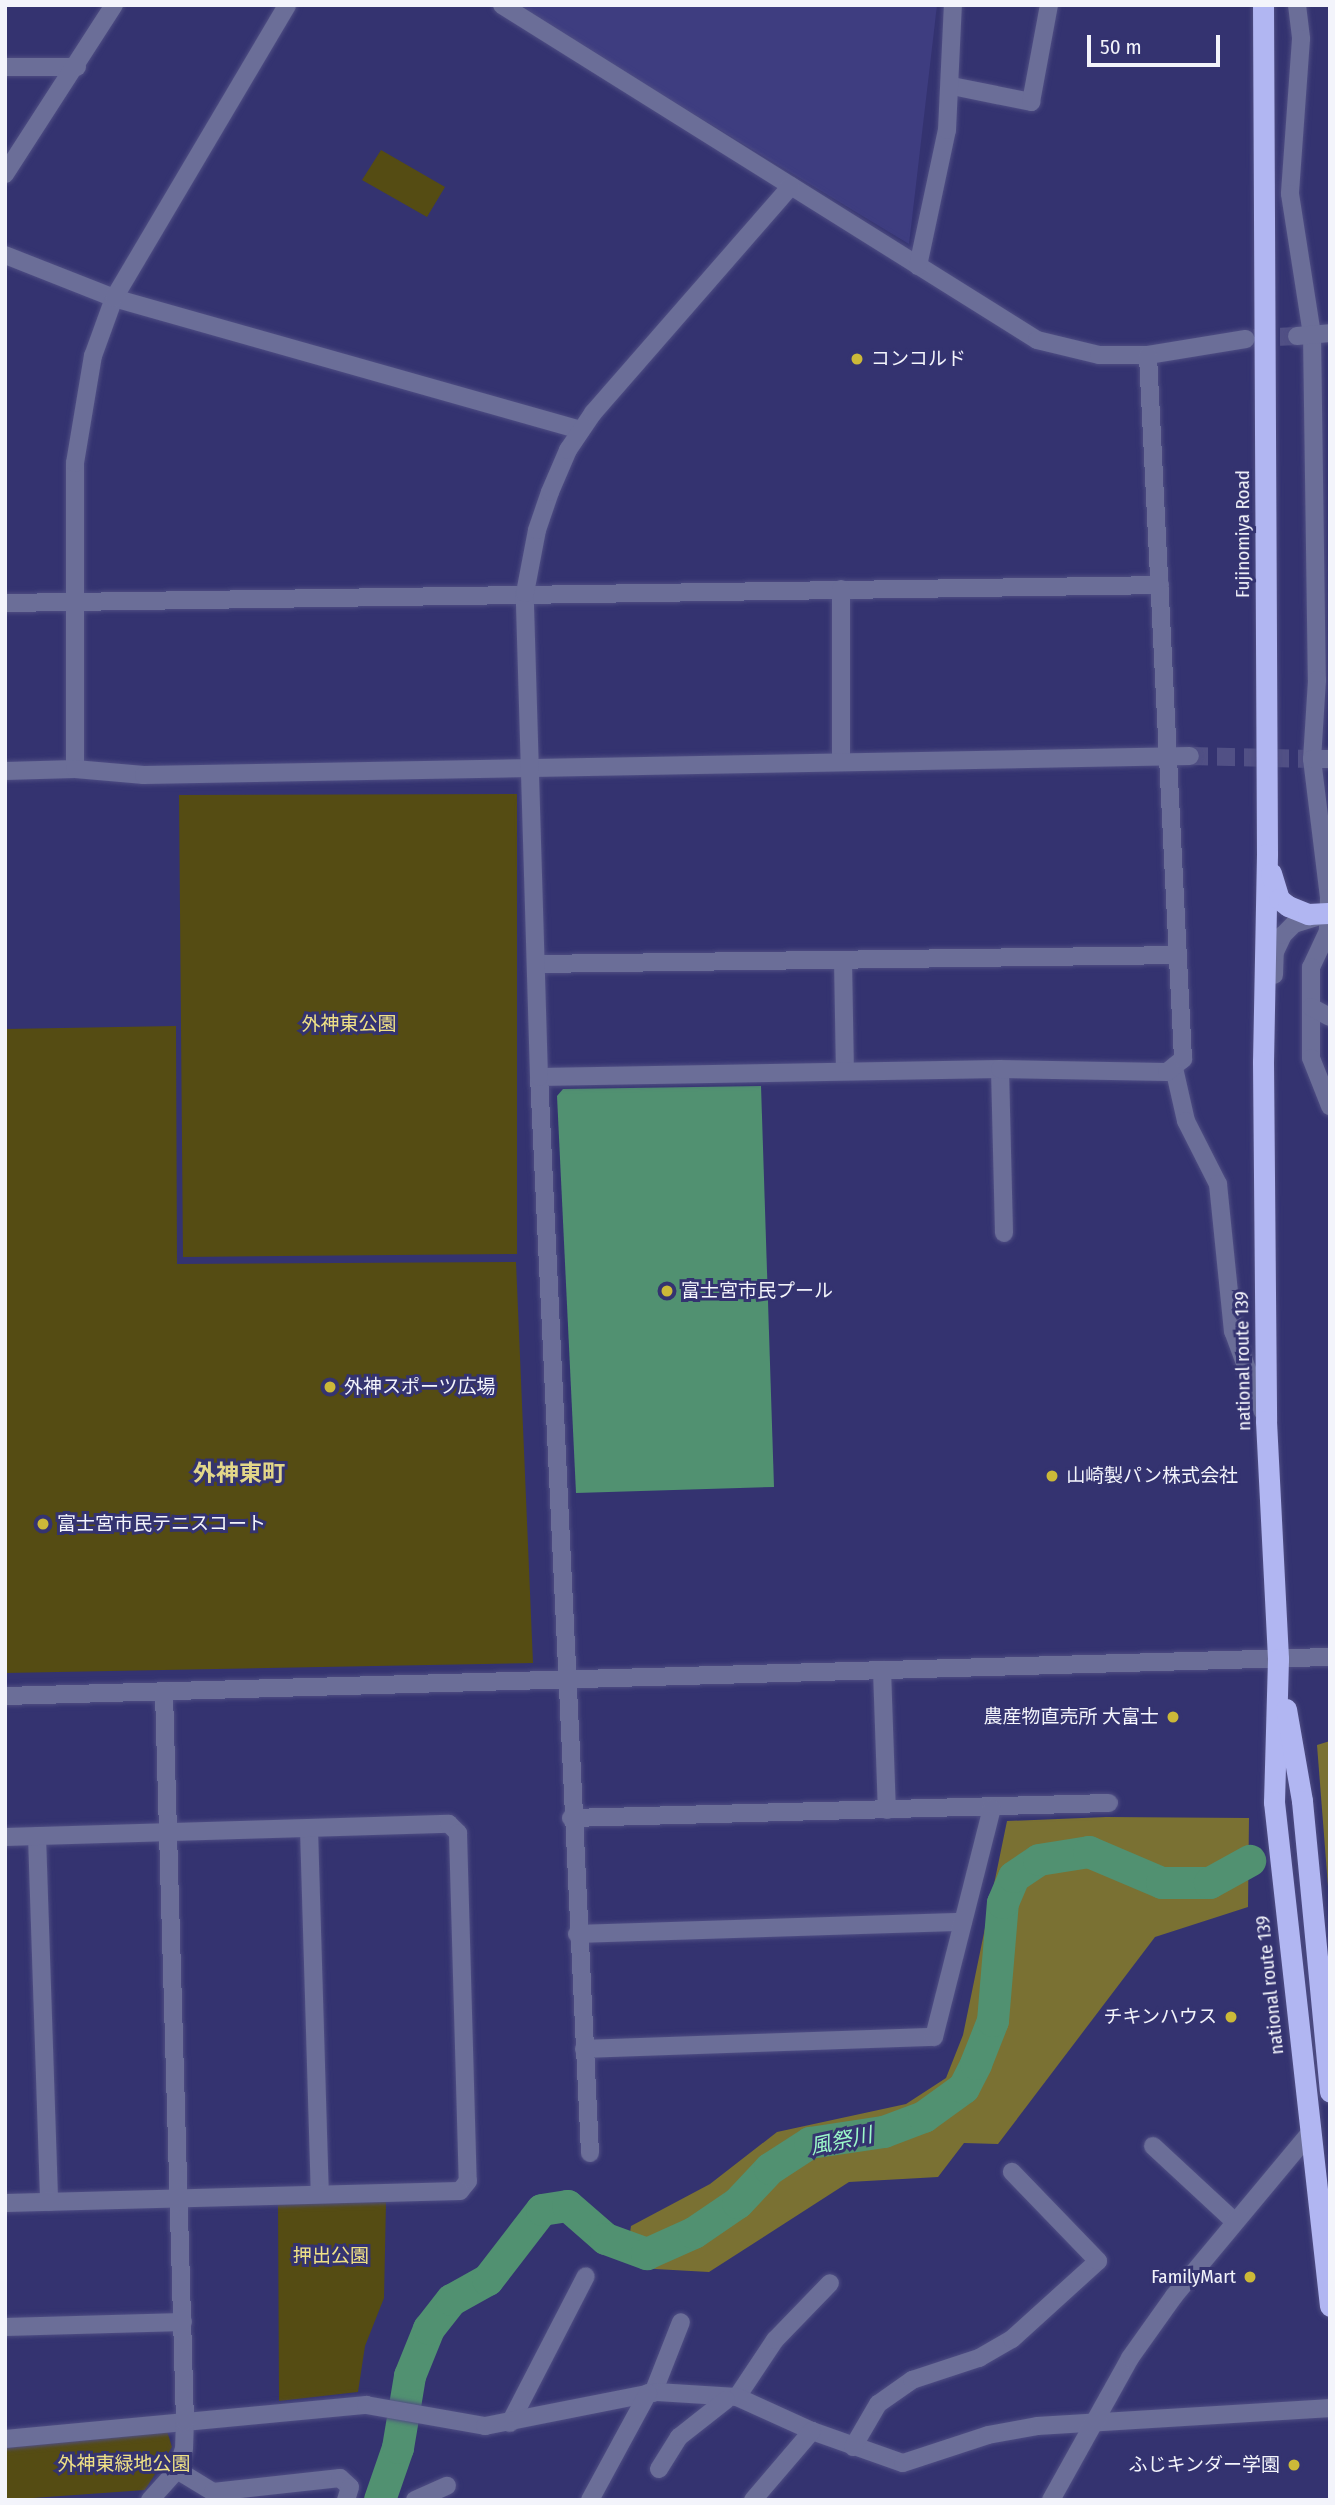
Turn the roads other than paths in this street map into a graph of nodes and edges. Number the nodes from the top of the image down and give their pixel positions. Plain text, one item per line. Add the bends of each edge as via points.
1 (114, 5) edge
2 (502, 5) edge
3 (953, 5) edge
4 (1049, 5) edge
5 (1263, 5) edge
6 (1297, 5) edge
7 (279, 8) edge
8 (5, 67) edge
9 (77, 67) junction
10 (952, 86) junction
11 (5, 174) edge
12 (791, 186) junction
13 (5, 255) edge
14 (918, 266) junction
15 (114, 298) junction
16 (1313, 334) edge
17 (1246, 339) tunnel mouth
18 (1148, 355) junction
19 (581, 430) junction
20 (1160, 585) junction
21 (841, 589) junction
22 (525, 593) junction
23 (75, 602) junction
24 (5, 603) edge
25 (1190, 756) tunnel mouth
26 (1168, 757) junction
27 (1321, 759) edge
28 (841, 762) junction
29 (531, 768) junction
30 (75, 769) junction
31 (5, 771) edge
32 (1267, 854) junction
33 (1329, 914) edge
34 (1178, 955) junction
35 (843, 960) junction
36 (536, 964) junction
37 (1311, 1007) junction
38 (1330, 1017) edge
39 (1263, 1062) junction
40 (1174, 1068) junction
41 (1000, 1069) junction
42 (845, 1071) junction
43 (539, 1077) junction
44 (1330, 1105) edge
45 (1004, 1233) dead end
46 (1266, 1422) junction
47 (1330, 1657) edge
48 (1278, 1659) junction
49 (882, 1670) junction
50 (565, 1680) junction
51 (164, 1691) junction
52 (5, 1696) edge
53 (1109, 1803) dead end
54 (992, 1808) junction
55 (887, 1810) junction
56 (572, 1818) junction
57 (309, 1829) junction
58 (168, 1832) junction
59 (37, 1836) junction
60 (5, 1837) edge
61 (963, 1922) junction
62 (577, 1934) junction
63 (584, 2049) junction
64 (1330, 2092) edge
65 (1309, 2134) junction
66 (1153, 2146) dead end
67 (590, 2152) dead end
68 (1012, 2172) dead end
69 (320, 2194) junction
70 (179, 2199) junction
71 (49, 2202) junction
72 (5, 2203) edge
73 (1234, 2221) junction
74 (586, 2276) dead end
75 (830, 2283) dead end
76 (1330, 2306) edge
77 (183, 2322) junction
78 (681, 2322) dead end
79 (5, 2327) edge
80 (651, 2393) junction
81 (732, 2398) junction
82 (1330, 2408) edge
83 (1093, 2420) junction
84 (185, 2422) junction
85 (510, 2423) junction
86 (812, 2431) junction
87 (5, 2439) edge
88 (853, 2447) junction
89 (659, 2469) dead end
90 (177, 2470) junction
91 (447, 2486) dead end
92 (150, 2500) edge
93 (346, 2500) edge
94 (415, 2500) edge
95 (590, 2500) edge
96 (754, 2500) edge
97 (1051, 2500) edge

1 - 9 street
2 - 12 street
3 - 10 street
4 - 10 street via 1031,102
5 - 32 highway, Fujinomiya Road
6 - 16 street via 1301,39 1290,194
7 - 15 street
8 - 9 street
9 - 11 street
10 - 14 street
12 - 14 street
12 - 19 street via 615,385
13 - 15 street
14 - 18 street via 1037,340 1099,355
15 - 19 street
15 - 23 street via 93,356 75,463
16 - 27 street
17 - 18 street
18 - 20 street
19 - 22 street via 537,530
20 - 21 street
20 - 26 street
21 - 22 street
21 - 28 street
22 - 23 street
22 - 29 street
23 - 24 street
23 - 30 street
25 - 26 street
26 - 28 street
26 - 34 street
27 - 33 street
28 - 29 street
29 - 30 street via 144,775
29 - 36 street
30 - 31 street
32 - 33 highway via 1279,899 1299,911
32 - 39 highway, Fujinomiya Road
33 - 37 street via 1328,930 1311,967
33 - 39 street via 1294,924 1275,952 1270,1035
34 - 35 street
34 - 40 street via 1183,1059
35 - 36 street
35 - 42 street
36 - 43 street
37 - 38 street
37 - 44 street via 1311,1058
39 - 46 highway, national route 139
40 - 41 street via 1167,1072
40 - 46 street via 1186,1121 1218,1184 1233,1331
41 - 42 street
41 - 45 street
42 - 43 street
43 - 50 street
46 - 48 highway, national route 139
47 - 48 street
48 - 49 street
48 - 64 highway, national route 139 via 1302,1801
48 - 65 highway, national route 139 via 1274,1802
49 - 50 street
49 - 55 street
50 - 51 street
50 - 56 street
51 - 52 street
51 - 58 street
53 - 54 street
54 - 55 street
54 - 61 street
55 - 56 street
56 - 62 street
57 - 58 street
57 - 69 street
57 - 69 street via 449,1824 458,1833 459,1860 468,2181 460,2191
58 - 59 street
58 - 70 street
59 - 60 street
59 - 71 street
61 - 62 street
61 - 63 street via 934,2037
62 - 63 street
63 - 67 street
65 - 73 street
65 - 76 highway, national route 139
66 - 73 street
68 - 88 street via 1098,2261 1012,2339 979,2358 912,2380 878,2404
69 - 70 street
70 - 71 street
70 - 77 street
71 - 72 street
73 - 83 street via 1130,2358
74 - 85 street
75 - 81 street via 775,2340
77 - 79 street
77 - 84 street
78 - 80 street
80 - 81 street
80 - 85 street
80 - 95 street
81 - 86 street
81 - 89 street via 679,2437
82 - 83 street
83 - 88 street via 988,2435 903,2463
83 - 97 street
84 - 85 street via 366,2405 485,2426
84 - 87 street
84 - 90 street
86 - 88 street
86 - 96 street
90 - 92 street
90 - 93 street via 213,2492 340,2478 350,2487
91 - 94 street

